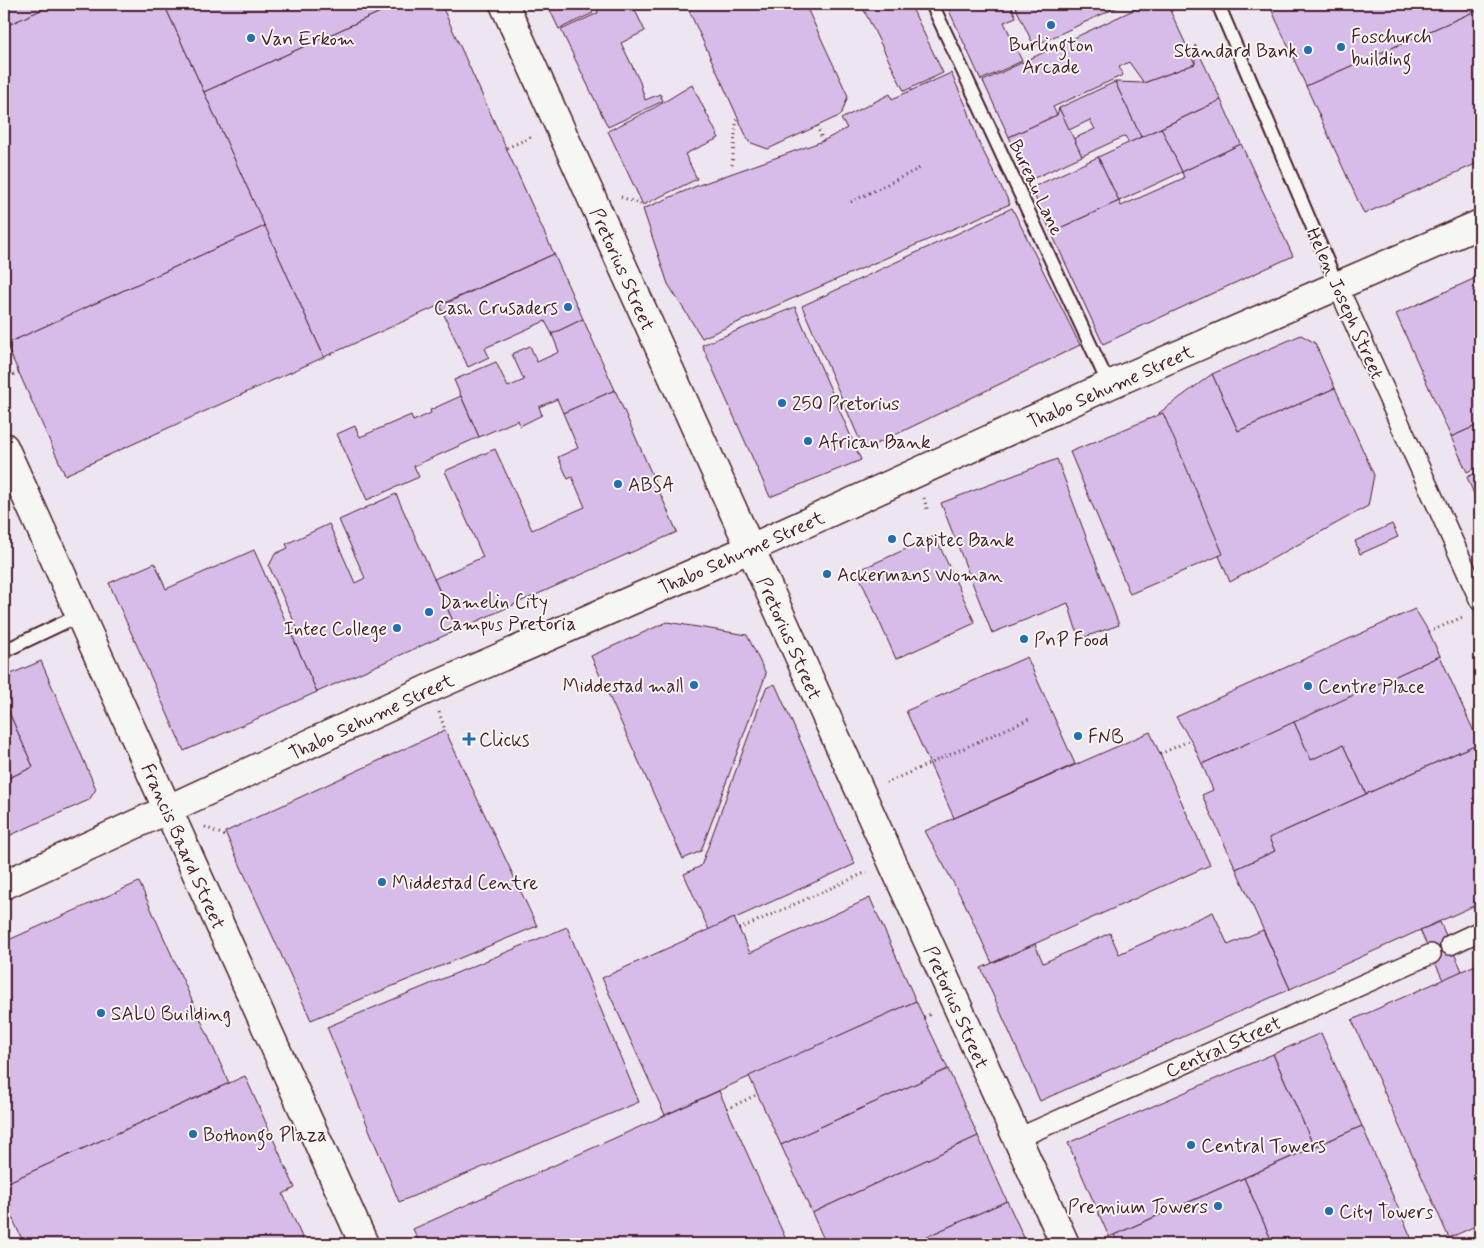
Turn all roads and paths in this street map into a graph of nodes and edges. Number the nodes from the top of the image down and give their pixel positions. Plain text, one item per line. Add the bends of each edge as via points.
1 (504, 4) edge
2 (932, 4) edge
3 (1183, 4) edge
4 (1218, 4) edge
5 (1170, 11) dead end
6 (738, 115) dead end
7 (816, 126) dead end
8 (823, 141) dead end
9 (732, 165) dead end
10 (922, 167) dead end
11 (851, 202) dead end
12 (1480, 224) edge
13 (1338, 286) junction
14 (19, 372) dead end
15 (4, 379) edge
16 (1109, 385) junction
17 (4, 447) edge
18 (749, 549) junction
19 (1476, 607) edge
20 (80, 615) junction
21 (1429, 632) dead end
22 (4, 651) edge
23 (1029, 719) dead end
24 (444, 724) dead end
25 (445, 730) dead end
26 (1191, 740) dead end
27 (1160, 754) dead end
28 (888, 782) dead end
29 (167, 810) junction
30 (891, 861) junction
31 (4, 885) edge
32 (739, 929) dead end
33 (1480, 932) edge
34 (1450, 945) dead end
35 (1431, 954) dead end
36 (758, 1094) dead end
37 (727, 1109) dead end
38 (1016, 1139) junction
39 (364, 1244) edge
40 (1065, 1244) edge

1 - 18 street, Pretorius Street
2 - 16 lane, Bureau Lane
3 - 5 path
4 - 13 lane, Helen Joseph Street
6 - 9 path
7 - 8 path
10 - 11 path
12 - 13 street, Thabo Sehume Street
13 - 16 street, Thabo Sehume Street
13 - 19 street, Helen Joseph Street
14 - 15 path
16 - 18 street, Thabo Sehume Street
17 - 20 street, Francis Baard Street
18 - 29 street, Thabo Sehume Street via 428,689
18 - 30 street, Pretorius Street
19 - 21 path
20 - 22 lane
20 - 29 street, Francis Baard Street
23 - 28 path
24 - 25 path
26 - 27 path
29 - 31 street, Thabo Sehume Street
29 - 39 street, Francis Baard Street
30 - 32 path
30 - 38 street, Pretorius Street
33 - 34 street
35 - 38 street, Central Street
36 - 37 path
38 - 40 street, Pretorius Street

